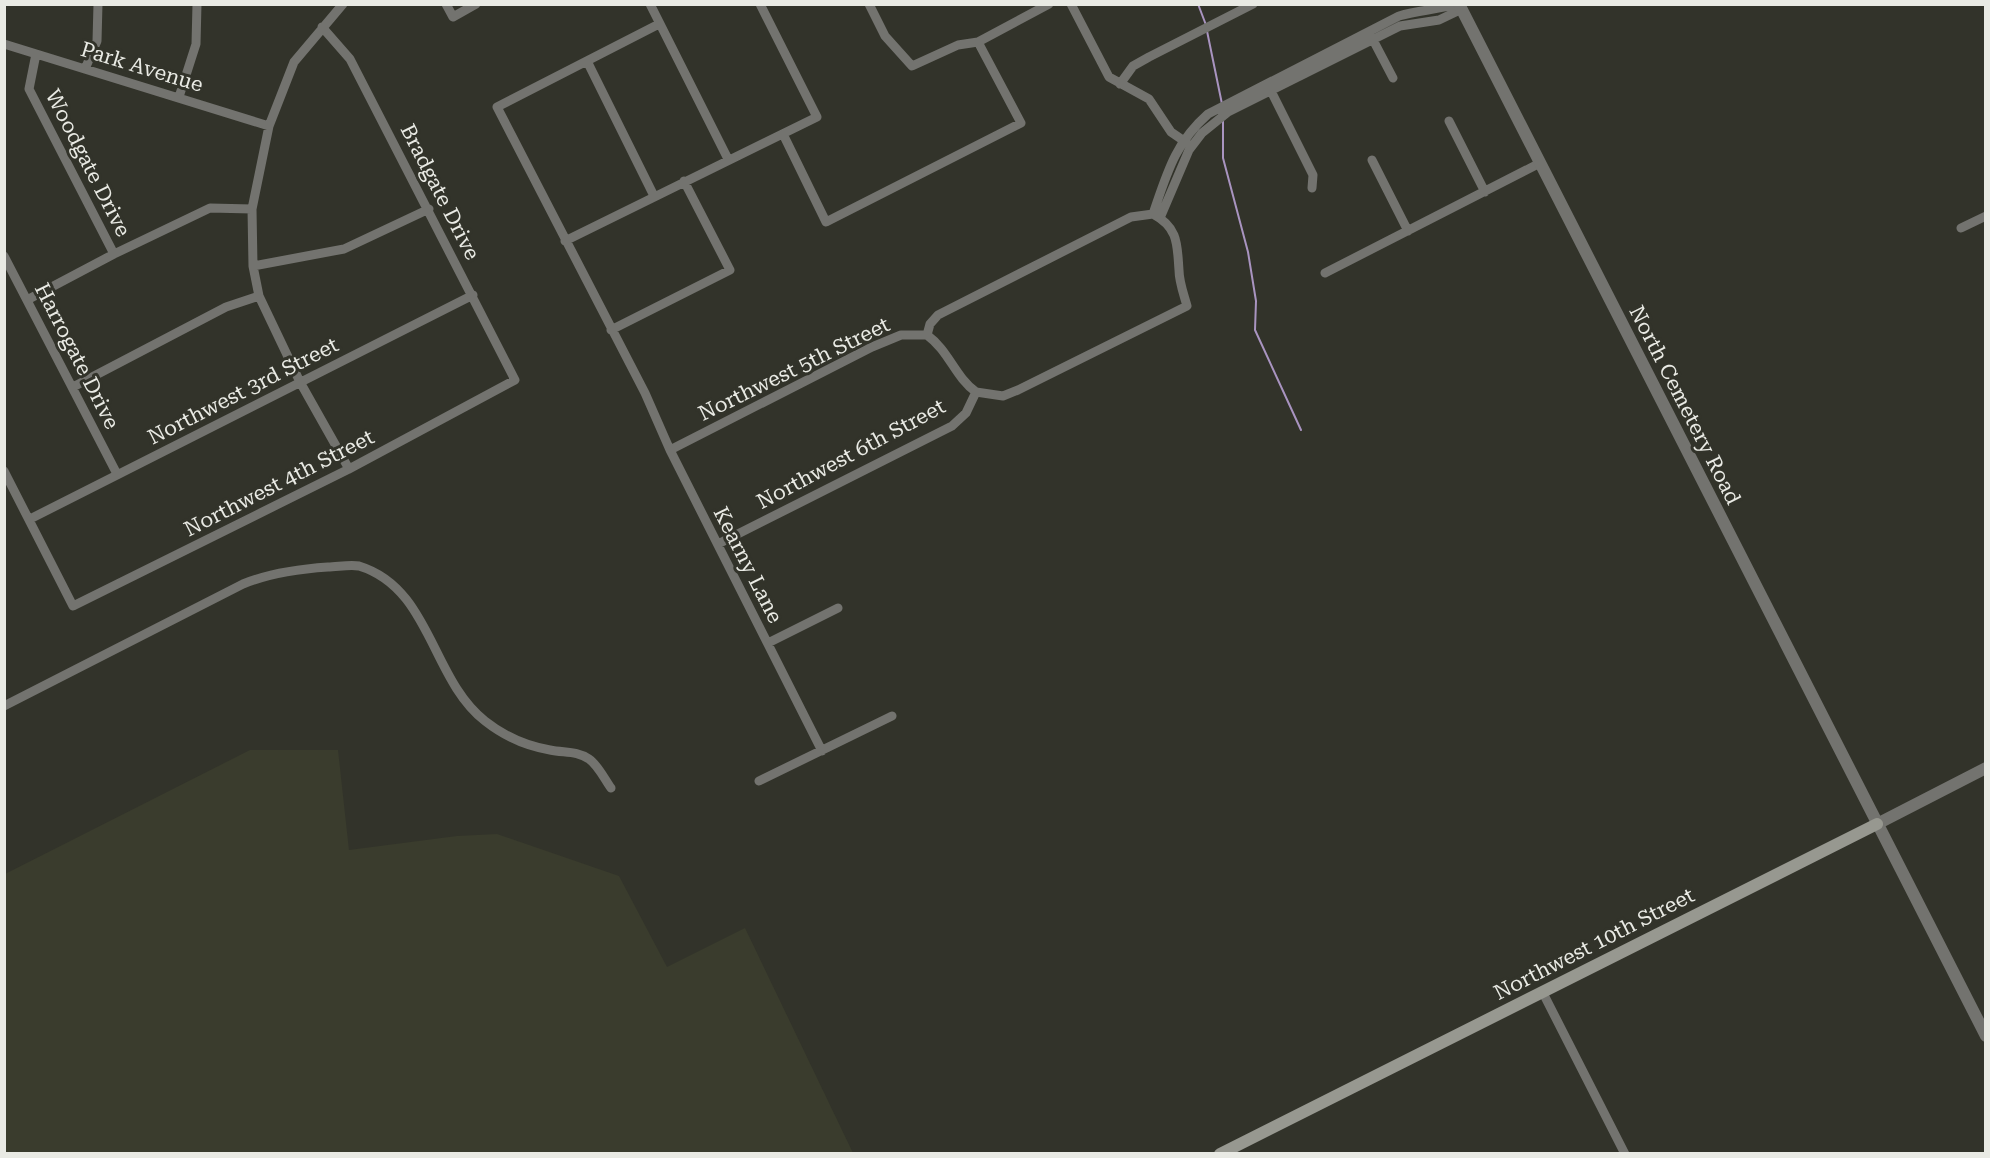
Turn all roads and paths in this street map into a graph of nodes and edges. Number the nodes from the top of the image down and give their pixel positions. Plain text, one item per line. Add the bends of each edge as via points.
1 (98, 4) edge
2 (197, 4) edge
3 (343, 4) edge
4 (446, 4) edge
5 (476, 4) edge
6 (650, 4) edge
7 (760, 4) edge
8 (869, 4) edge
9 (1049, 4) edge
10 (1071, 4) edge
11 (1253, 4) edge
12 (1459, 6) edge
13 (659, 24) junction
14 (322, 27) junction
15 (1371, 35) junction
16 (978, 42) junction
17 (4, 44) edge
18 (36, 54) junction
19 (587, 61) junction
20 (85, 69) junction
21 (1393, 78) dead end
22 (1120, 84) junction
23 (1269, 87) junction
24 (179, 97) junction
25 (1449, 121) dead end
26 (269, 126) junction
27 (783, 134) junction
28 (1183, 141) junction
29 (1192, 146) junction
30 (728, 159) junction
31 (1372, 160) dead end
32 (1540, 163) junction
33 (684, 181) junction
34 (1312, 188) dead end
35 (1485, 192) junction
36 (654, 196) junction
37 (252, 208) junction
38 (429, 209) junction
39 (1157, 216) junction
40 (1986, 216) edge
41 (1961, 228) dead end
42 (1408, 231) junction
43 (565, 241) junction
44 (114, 254) junction
45 (4, 256) edge
46 (253, 266) junction
47 (1325, 273) dead end
48 (259, 296) junction
49 (473, 296) junction
50 (27, 300) junction
51 (611, 330) junction
52 (927, 335) junction
53 (515, 380) joint
54 (300, 382) junction
55 (73, 387) junction
56 (976, 392) junction
57 (670, 450) junction
58 (350, 469) junction
59 (4, 471) edge
60 (117, 474) junction
61 (30, 519) junction
62 (717, 544) junction
63 (838, 608) dead end
64 (768, 643) junction
65 (4, 706) edge
66 (892, 716) dead end
67 (822, 751) junction
68 (1986, 768) edge
69 (759, 781) dead end
70 (611, 788) dead end
71 (1877, 824) junction
72 (1542, 992) junction
73 (1986, 1036) edge
74 (1220, 1154) edge
75 (1625, 1154) edge

1 - 20 street, Woodgate Drive via 98,41
2 - 24 street via 196,44
3 - 14 street
4 - 5 street via 453,17
6 - 13 street
7 - 27 street via 816,117
8 - 16 street via 885,36 912,66 958,45
9 - 16 street
10 - 22 street via 1109,76
11 - 22 street via 1133,66
12 - 15 street via 1439,20
12 - 32 street, North Cemetery Road
13 - 19 street
13 - 30 street
14 - 26 street via 294,62
14 - 38 street, Bradgate Drive via 351,60
15 - 21 street
15 - 23 street
16 - 27 street via 1021,123 826,222
17 - 18 street, Park Avenue
18 - 20 street, Park Avenue
18 - 44 street, Woodgate Drive via 29,90
19 - 36 street
19 - 43 street, Kearny Lane via 497,107
20 - 24 street, Park Avenue
22 - 28 street via 1149,99 1171,132
23 - 28 street via 1208,114
23 - 29 street via 1228,112
23 - 34 street via 1313,175
24 - 26 street, Park Avenue
25 - 35 street
26 - 37 street
27 - 30 street
28 - 29 street
28 - 39 street via 1171,160
29 - 39 street
30 - 33 street
31 - 42 street
32 - 35 street
32 - 71 street, North Cemetery Road
33 - 36 street
33 - 51 street via 730,270
35 - 42 street
36 - 43 street
37 - 44 street via 210,208
37 - 46 street
38 - 46 street via 344,249
38 - 49 street, Bradgate Drive
39 - 52 street via 1131,217 938,315
39 - 56 street via 1173,232 1179,246 1179,272 1187,306 1018,390 1003,396
40 - 41 street
42 - 47 street
43 - 51 street, Kearny Lane
44 - 50 street
45 - 50 street, Harrogate Drive
46 - 48 street
48 - 54 street
48 - 55 street via 226,307
49 - 53 street, Bradgate Drive
49 - 54 street, Northwest 3rd Street
50 - 55 street, Harrogate Drive
51 - 57 street, Kearny Lane
52 - 56 street via 940,344 959,376
52 - 57 street, Northwest 5th Street via 901,335 872,347
53 - 58 street, Northwest 4th Street
54 - 58 street
54 - 60 street, Northwest 3rd Street
55 - 60 street, Harrogate Drive
56 - 62 street, Northwest 6th Street via 966,413 952,426
57 - 62 street, Kearny Lane
58 - 61 street, Northwest 4th Street via 74,606
59 - 61 street
60 - 61 street, Northwest 3rd Street
62 - 64 street, Kearny Lane
63 - 64 street
64 - 67 street, Kearny Lane
65 - 70 street via 265,575 358,566 386,579 408,598 449,678 483,720 525,744 575,752 591,760
66 - 67 street
67 - 69 street
68 - 71 street, Northwest 10th Street
71 - 72 main road, Northwest 10th Street
71 - 73 street, North Cemetery Road
72 - 74 main road, Northwest 10th Street
72 - 75 street

